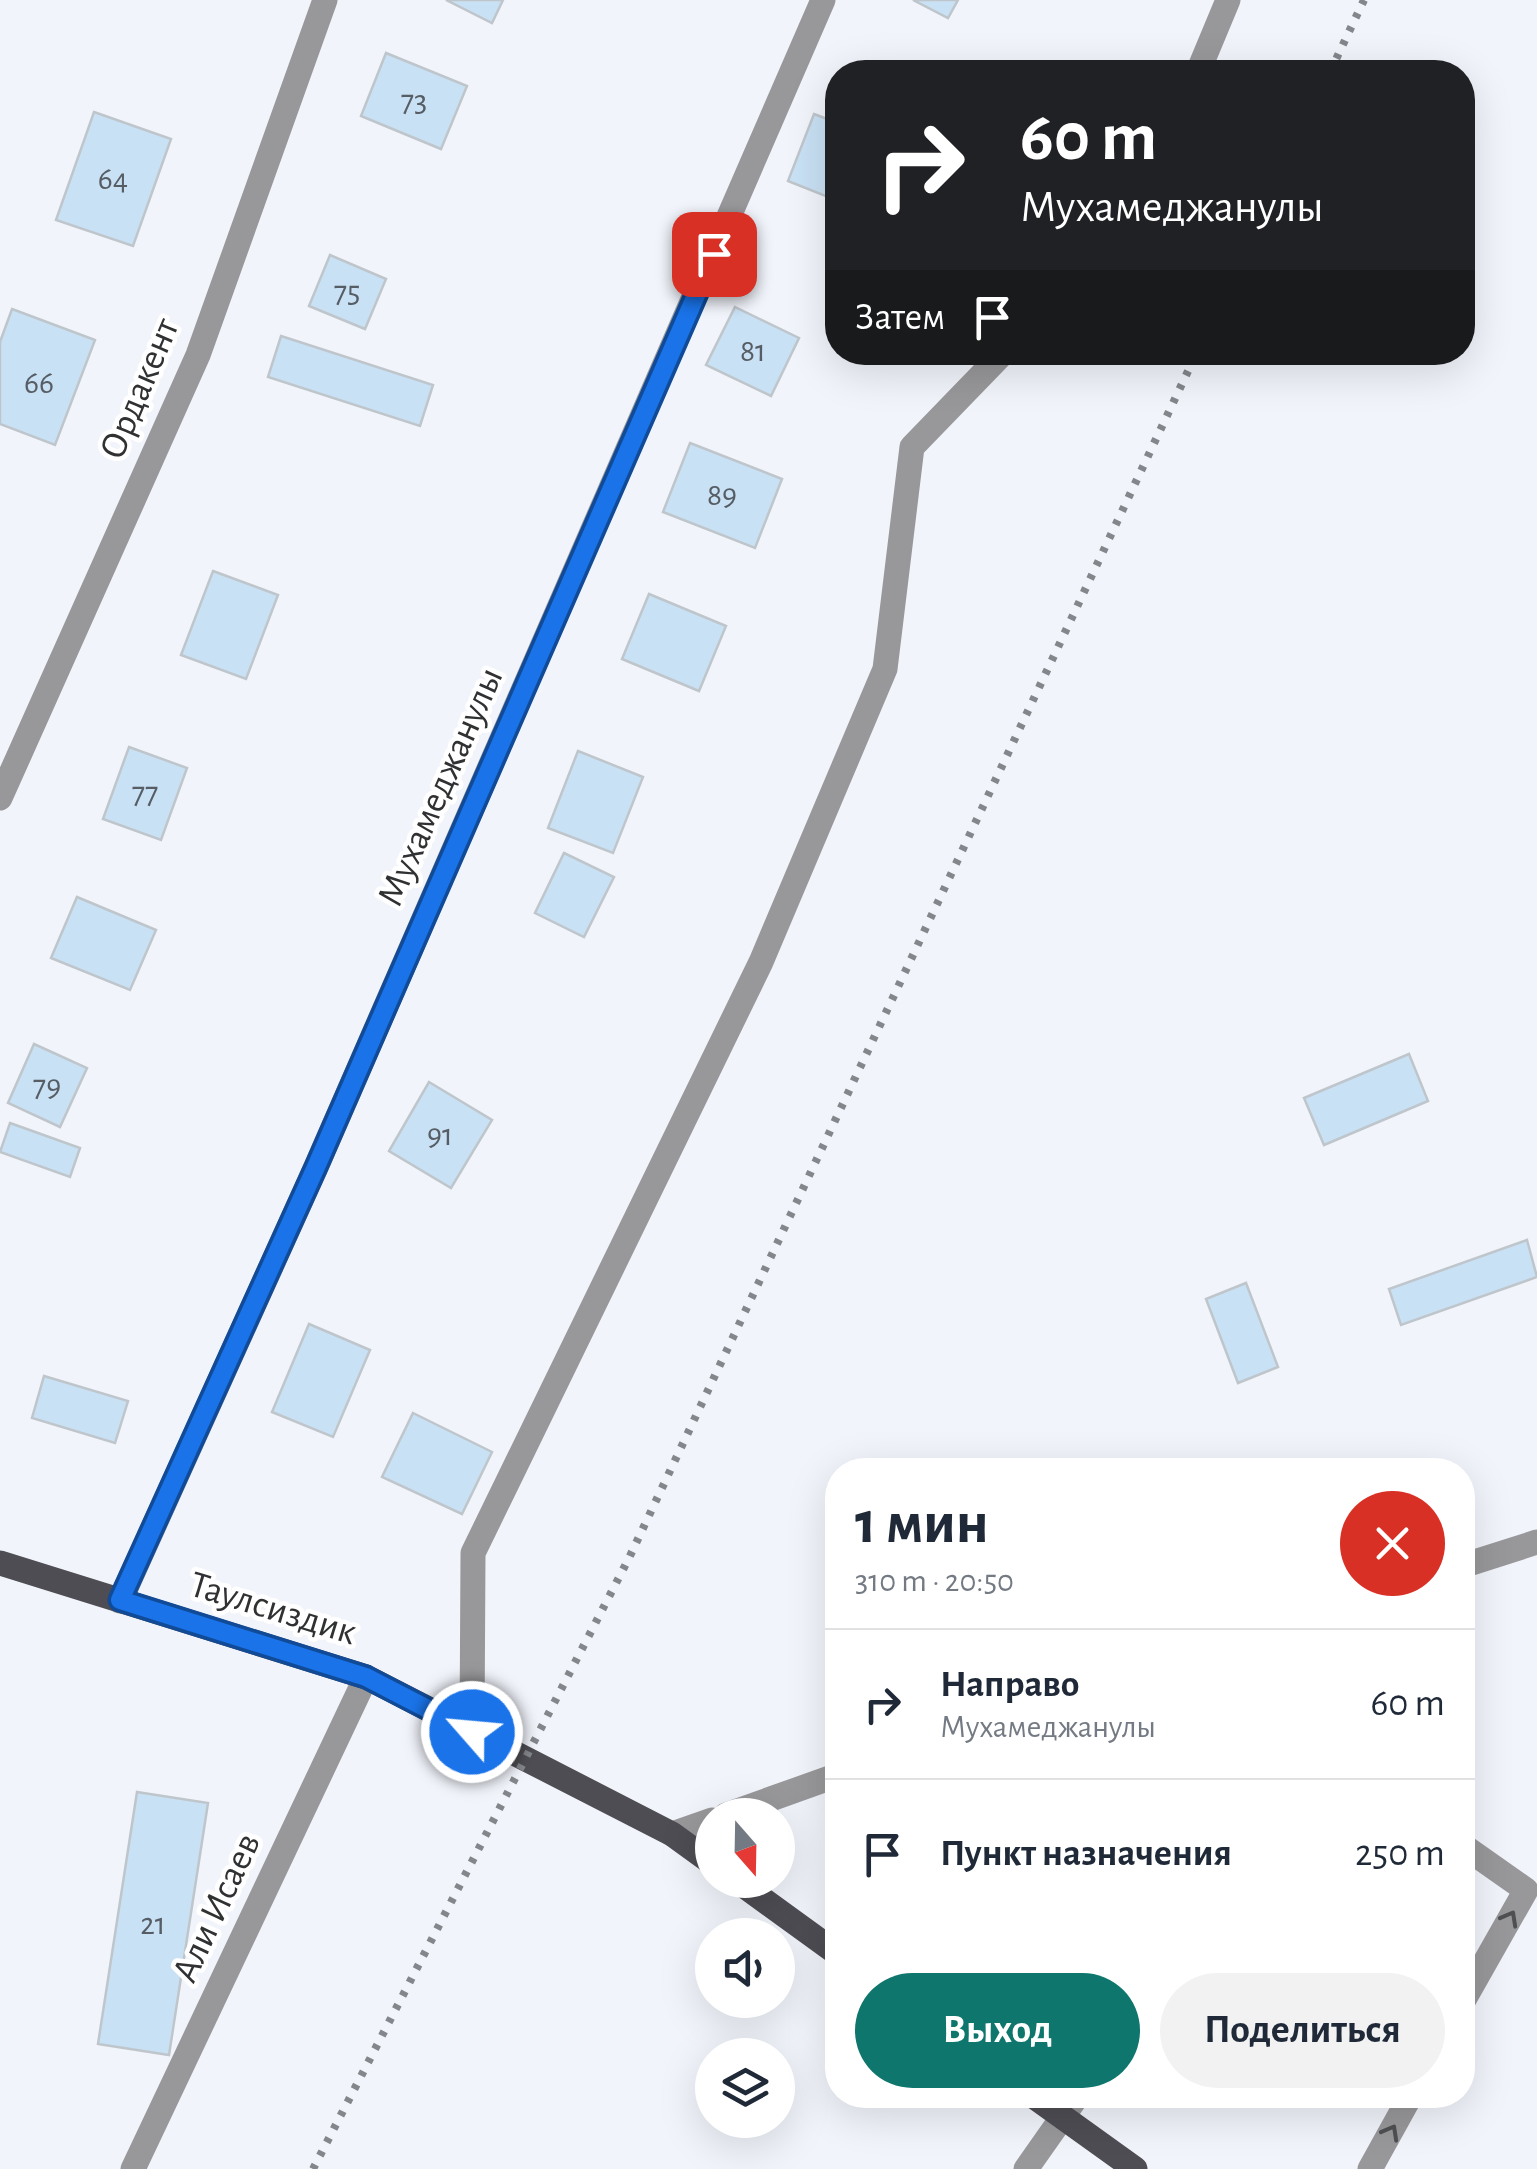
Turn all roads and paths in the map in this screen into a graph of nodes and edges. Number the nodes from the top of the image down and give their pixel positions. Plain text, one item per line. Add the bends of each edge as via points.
1 (325, 0) edge
2 (823, 0) edge
3 (1228, 0) edge
4 (1203, 60) edge
5 (991, 365) edge
6 (0, 798) edge
7 (1537, 1542) edge
8 (1475, 1562) edge
9 (0, 1563) edge
10 (120, 1600) junction
11 (366, 1677) junction
12 (472, 1732) junction
13 (825, 1780) edge
14 (774, 1798) edge
15 (695, 1826) edge
16 (672, 1834) junction
17 (695, 1851) edge
18 (1475, 1854) edge
19 (761, 1898) edge
20 (825, 1945) edge
21 (1475, 1980) edge
22 (1051, 2108) edge
23 (1068, 2108) edge
24 (1405, 2108) edge
25 (1062, 2116) junction
26 (133, 2169) edge
27 (1026, 2169) edge
28 (1135, 2169) edge
29 (1370, 2169) edge

1 - 6 street, Ордакент via 198,355
2 - 10 street, Мухамеджанулы via 316,1167
3 - 4 street
5 - 12 street via 912,446 885,669 761,962 473,1552
7 - 8 street
9 - 10 main road, Таулсиздик
10 - 11 main road, Таулсиздик
11 - 12 main road, Таулсиздик
11 - 26 street, Али Исаев
12 - 16 main road, Таулсиздик
13 - 14 street
15 - 16 street
16 - 17 main road, Таулсиздик
21 -> 18 street via 1526,1890
19 - 20 main road
22 - 25 main road
23 - 25 street
29 -> 24 street
25 - 27 street
25 - 28 main road

